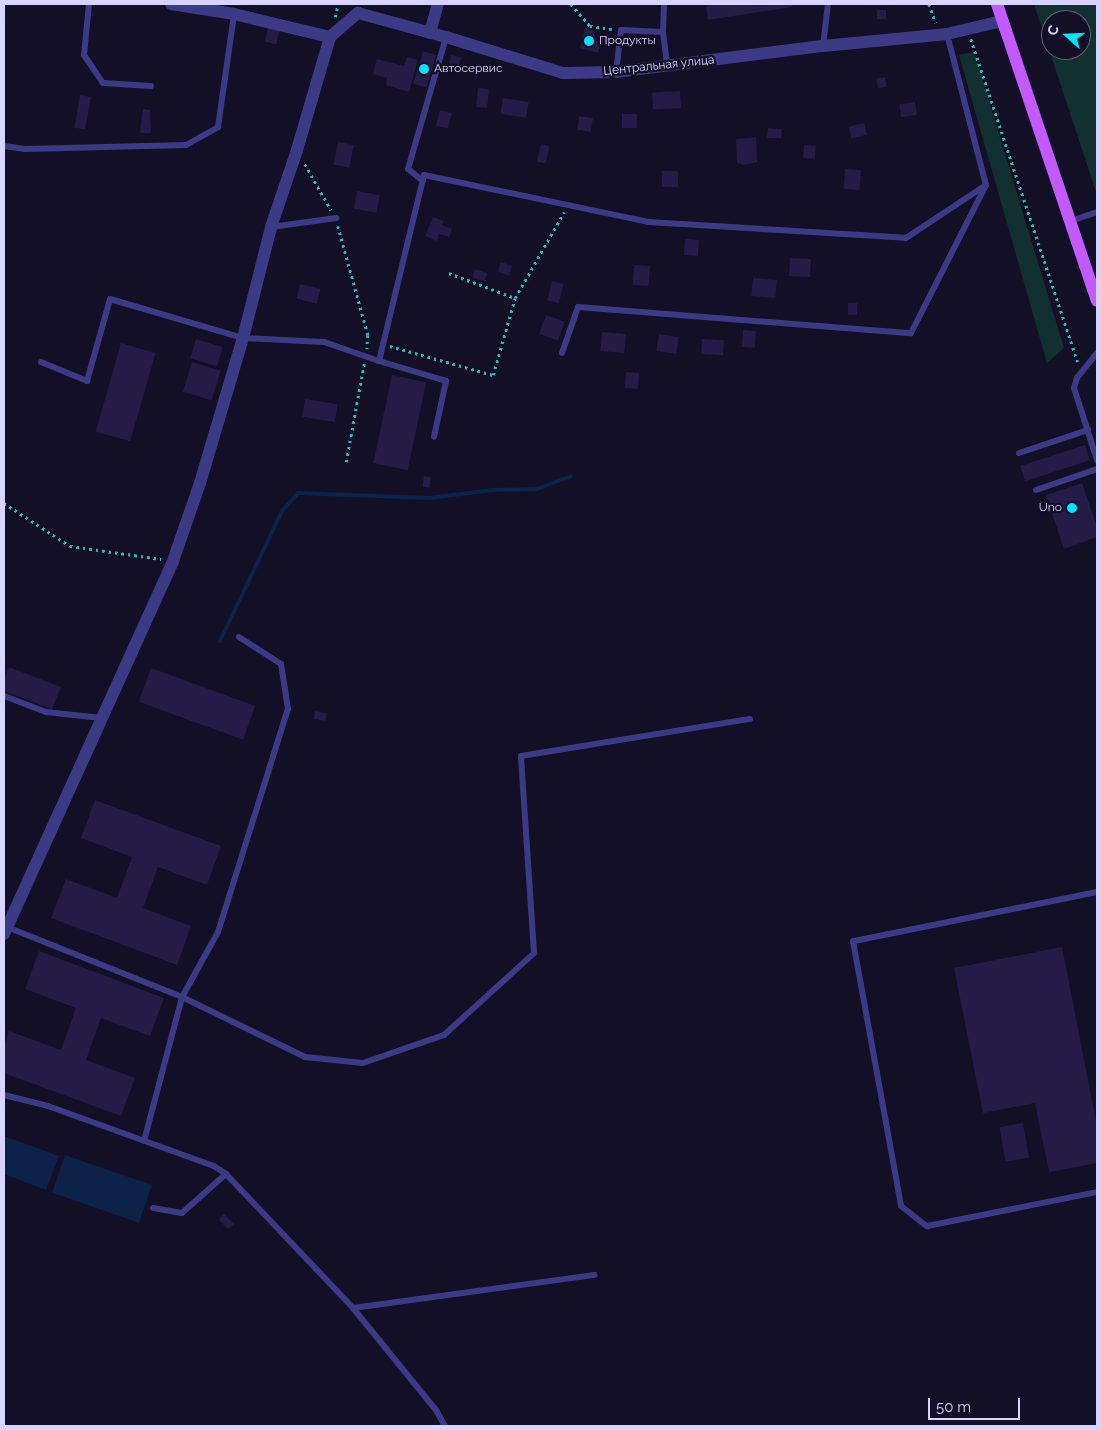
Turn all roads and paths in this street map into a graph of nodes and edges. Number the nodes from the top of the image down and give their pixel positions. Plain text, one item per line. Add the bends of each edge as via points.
1 (89, 4) edge
2 (171, 4) edge
3 (438, 4) edge
4 (571, 4) edge
5 (664, 4) edge
6 (828, 4) edge
7 (929, 4) edge
8 (997, 4) edge
9 (234, 14) junction
10 (1002, 21) junction
11 (621, 30) junction
12 (968, 30) junction
13 (943, 31) junction
14 (663, 32) junction
15 (430, 33) junction
16 (330, 37) junction
17 (446, 37) junction
18 (823, 46) junction
19 (667, 67) junction
20 (616, 72) junction
21 (152, 86) dead end
22 (4, 146) edge
23 (297, 150) junction
24 (423, 181) junction
25 (986, 185) junction
26 (567, 206) junction
27 (1097, 212) edge
28 (336, 218) junction
29 (1071, 221) junction
30 (271, 227) junction
31 (449, 273) dead end
32 (515, 298) junction
33 (1097, 301) edge
34 (243, 338) junction
35 (383, 344) junction
36 (1097, 353) edge
37 (562, 354) dead end
38 (366, 356) junction
39 (380, 361) junction
40 (41, 362) dead end
41 (1082, 372) junction
42 (1088, 430) junction
43 (434, 437) dead end
44 (1018, 453) dead end
45 (1097, 460) edge
46 (346, 462) dead end
47 (1097, 469) edge
48 (1036, 490) dead end
49 (4, 503) edge
50 (173, 561) junction
51 (239, 637) dead end
52 (4, 696) edge
53 (102, 718) junction
54 (750, 719) dead end
55 (1097, 892) edge
56 (6, 930) edge
57 (182, 997) junction
58 (4, 1096) edge
59 (144, 1142) junction
60 (226, 1174) junction
61 (1097, 1192) edge
62 (153, 1208) dead end
63 (595, 1275) dead end
64 (354, 1308) junction
65 (445, 1426) edge

1 - 21 lane via 84,55 103,82
2 - 9 street
3 - 15 street
4 - 11 path via 590,26
5 - 14 lane
6 - 18 lane
7 - 13 path
8 - 10 main road
9 - 16 street
9 - 22 lane via 218,128 186,145 25,149
10 - 12 street, Центральная улица
10 - 29 main road
11 - 14 lane
11 - 20 lane
12 - 13 street, Центральная улица
12 - 41 path
13 - 18 street, Центральная улица
13 - 25 lane
14 - 19 lane
15 - 16 street, Центральная улица via 358,13
15 - 17 street, Центральная улица
16 - 23 street
17 - 20 street, Центральная улица via 563,73
17 - 24 lane via 408,170
18 - 19 street, Центральная улица
19 - 20 street, Центральная улица
23 - 28 path
23 - 30 street
24 - 26 lane via 424,175
24 - 35 lane
25 - 26 lane via 906,238 648,222
25 - 37 lane via 911,333 578,307
26 - 32 path
27 - 29 lane
28 - 30 lane
28 - 38 path via 368,335
29 - 33 main road
30 - 34 street
31 - 32 path
32 - 35 path via 493,376
34 - 38 lane via 324,342
34 - 40 lane via 110,299 87,381
34 - 50 street
35 - 39 lane
36 - 41 lane
38 - 39 lane
38 - 46 path
39 - 43 lane via 446,381
41 - 42 lane via 1074,388
42 - 44 lane
42 - 45 lane
47 - 48 lane
49 - 50 path via 70,546
50 - 53 street
51 - 57 lane via 281,664 288,710 218,932
52 - 53 lane via 46,712
53 - 56 street
54 - 57 lane via 521,756 534,953 444,1035 363,1063 305,1057
55 - 61 lane via 853,941 901,1206 927,1226
56 - 57 lane
57 - 59 lane
58 - 59 lane via 48,1106
59 - 60 lane via 214,1166
60 - 62 lane via 182,1213
60 - 64 lane
63 - 64 lane
64 - 65 lane via 436,1410

